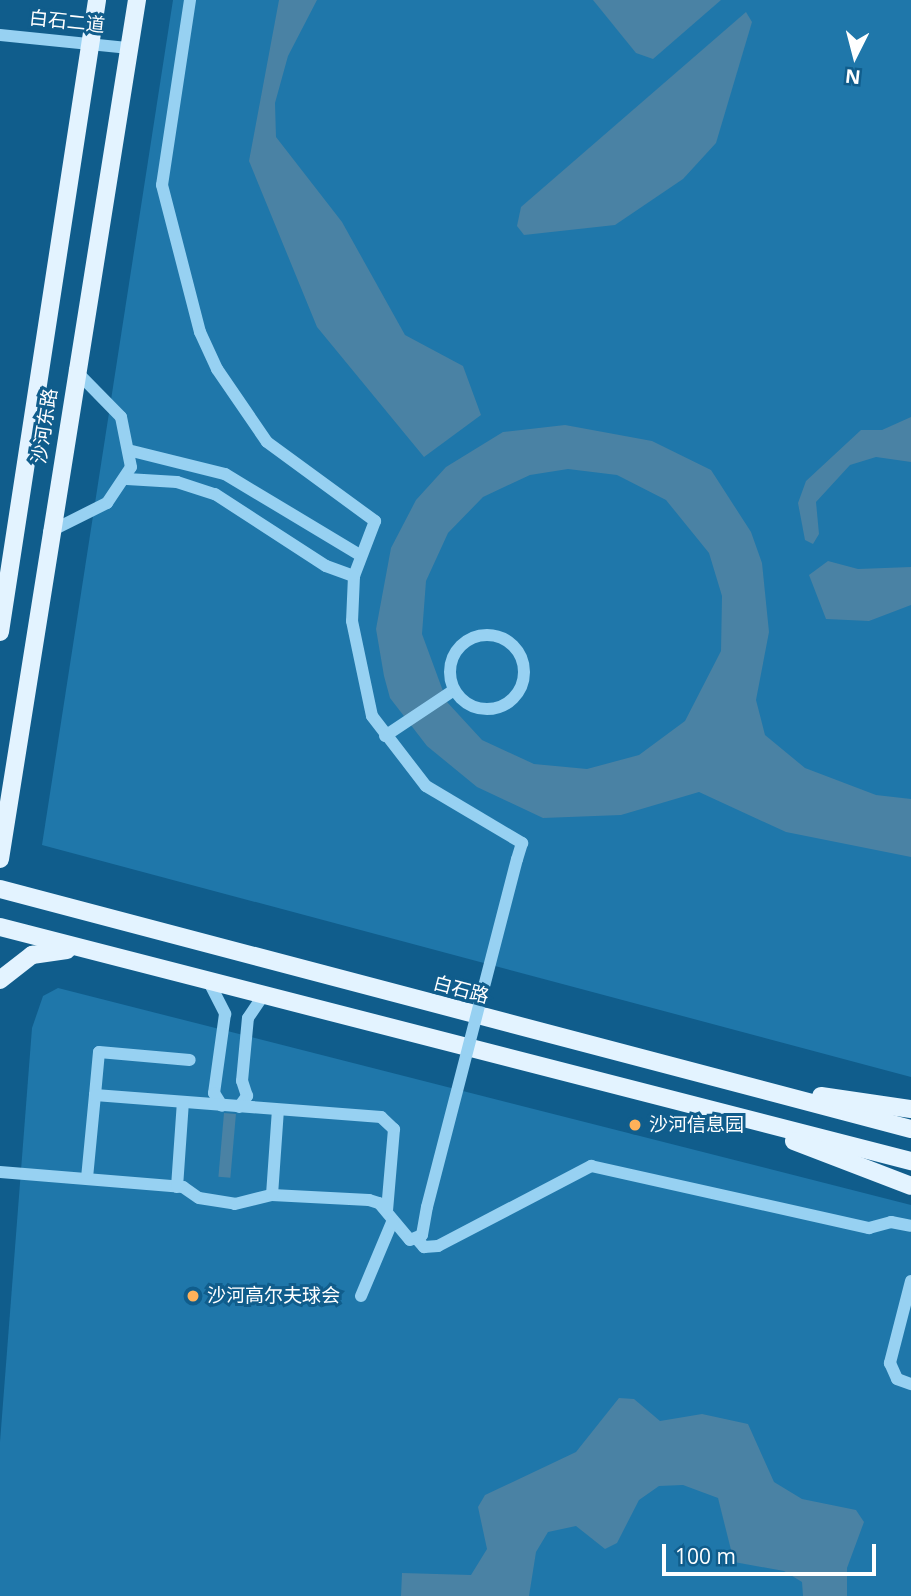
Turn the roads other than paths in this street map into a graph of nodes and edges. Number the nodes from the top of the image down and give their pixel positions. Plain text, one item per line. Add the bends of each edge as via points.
1 (97, 0) edge
2 (137, 0) edge
3 (190, 0) edge
4 (0, 35) edge
5 (90, 44) junction
6 (130, 48) junction
7 (75, 370) junction
8 (132, 452) junction
9 (127, 479) junction
10 (48, 532) junction
11 (360, 555) junction
12 (354, 576) junction
13 (0, 632) edge
14 (450, 692) junction
15 (385, 736) junction
16 (0, 859) edge
17 (0, 890) edge
18 (0, 928) edge
19 (88, 952) junction
20 (0, 980) edge
21 (209, 982) junction
22 (263, 996) junction
23 (190, 1060) dead end
24 (739, 1085) junction
25 (95, 1095) junction
26 (183, 1102) junction
27 (222, 1105) junction
28 (239, 1107) junction
29 (911, 1109) edge
30 (278, 1110) junction
31 (732, 1116) junction
32 (911, 1129) edge
33 (911, 1161) edge
34 (0, 1172) edge
35 (88, 1178) junction
36 (911, 1186) edge
37 (177, 1187) junction
38 (272, 1195) junction
39 (390, 1216) junction
40 (911, 1226) edge
41 (417, 1240) junction
42 (911, 1281) edge
43 (362, 1296) dead end
44 (911, 1384) edge

1 - 5 main road, 沙河东路
2 - 6 main road, 沙河东路
3 - 11 street via 162,185 200,332 217,369 267,442 374,521
4 - 5 street, 白石二道
5 - 6 street, 白石二道
5 - 13 main road, 沙河东路
6 - 7 main road, 沙河东路
7 - 8 street via 114,407
7 - 10 main road, 沙河东路
8 - 9 street
8 - 11 street via 225,474
9 - 10 street via 95,511
9 - 12 street via 177,482 215,494 326,566
10 - 16 main road, 沙河东路
11 - 12 street
12 - 15 street via 354,655 362,691
14 - 14 street via 473,707 507,704 522,687 520,654 499,637 474,637 455,654
14 - 15 street
15 - 41 street, bridge via 426,786 522,843
17 - 24 main road, 白石路
18 - 19 main road
19 - 20 main road via 32,955
19 - 21 main road
21 - 22 main road
21 - 27 street via 225,1014 214,1093
22 - 28 street via 248,1017 242,1081 247,1096
22 - 31 main road
23 - 25 street via 99,1052
24 - 29 main road
24 - 32 main road, 白石路
25 - 26 street
25 - 35 street
26 - 27 street
26 - 37 street
27 - 28 street
28 - 30 street
30 - 38 street
30 - 39 street via 389,1121 394,1129
31 - 33 main road
31 - 36 main road
34 - 35 street
35 - 37 street
37 - 38 street via 234,1204
38 - 39 street via 369,1200
39 - 41 street via 404,1237
39 - 43 street
40 - 41 street via 891,1222 869,1228 591,1166 438,1246 424,1247
42 - 44 street via 890,1363 897,1379

